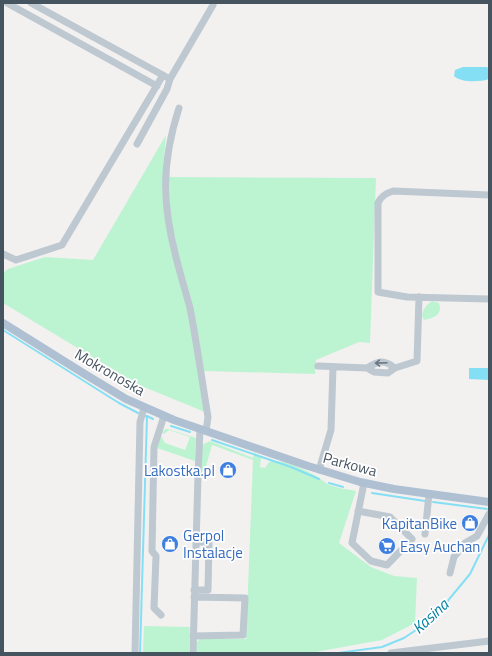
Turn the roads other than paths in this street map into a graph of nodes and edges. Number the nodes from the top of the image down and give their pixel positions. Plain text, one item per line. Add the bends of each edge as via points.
1 (7, 3) edge
2 (31, 3) edge
3 (213, 5) dead end
4 (163, 75) junction
5 (170, 79) junction
6 (157, 86) junction
7 (179, 108) dead end
8 (137, 144) dead end
9 (489, 195) edge
10 (3, 254) edge
11 (419, 297) junction
12 (489, 300) edge
13 (3, 323) edge
14 (318, 366) dead end
15 (333, 367) junction
16 (144, 408) junction
17 (164, 416) junction
18 (205, 431) junction
19 (319, 470) junction
20 (364, 483) junction
21 (429, 494) junction
22 (489, 502) edge
23 (358, 511) junction
24 (489, 514) edge
25 (425, 534) dead end
26 (196, 542) junction
27 (450, 573) dead end
28 (194, 593) junction
29 (161, 615) dead end
30 (193, 636) junction
31 (489, 641) edge
32 (135, 653) edge
33 (192, 653) edge
34 (391, 653) edge

1 - 6 street
2 - 4 street
3 - 5 street
4 - 5 street
4 - 6 street
5 - 8 street
6 - 10 street via 62,245 16,260
7 - 18 street via 167,152 166,208 176,261 193,323 208,417
9 - 11 street via 394,191 380,198 378,292
11 - 12 street
11 - 15 street via 417,362 395,368 388,363 376,362 367,368
13 - 16 main road, Mokronoska
14 - 15 street
15 - 19 street via 331,430
16 - 17 main road, Mokronoska
16 - 32 street via 140,422
17 - 18 main road, Mokronoska
17 - 29 street via 154,447 152,551 156,556 154,608
18 - 19 main road, Parkowa
18 - 26 street
19 - 20 main road, Parkowa
20 - 21 main road, Parkowa
20 - 23 street
21 - 22 main road, Parkowa
21 - 25 street
23 - 23 street via 352,543 371,561 387,565 412,539 390,517
24 - 27 street via 478,536 465,543 454,557
26 - 28 street
26 - 28 street via 209,542 208,590
28 - 30 street
28 - 30 street via 245,598 243,635
30 - 33 street
31 - 34 street

